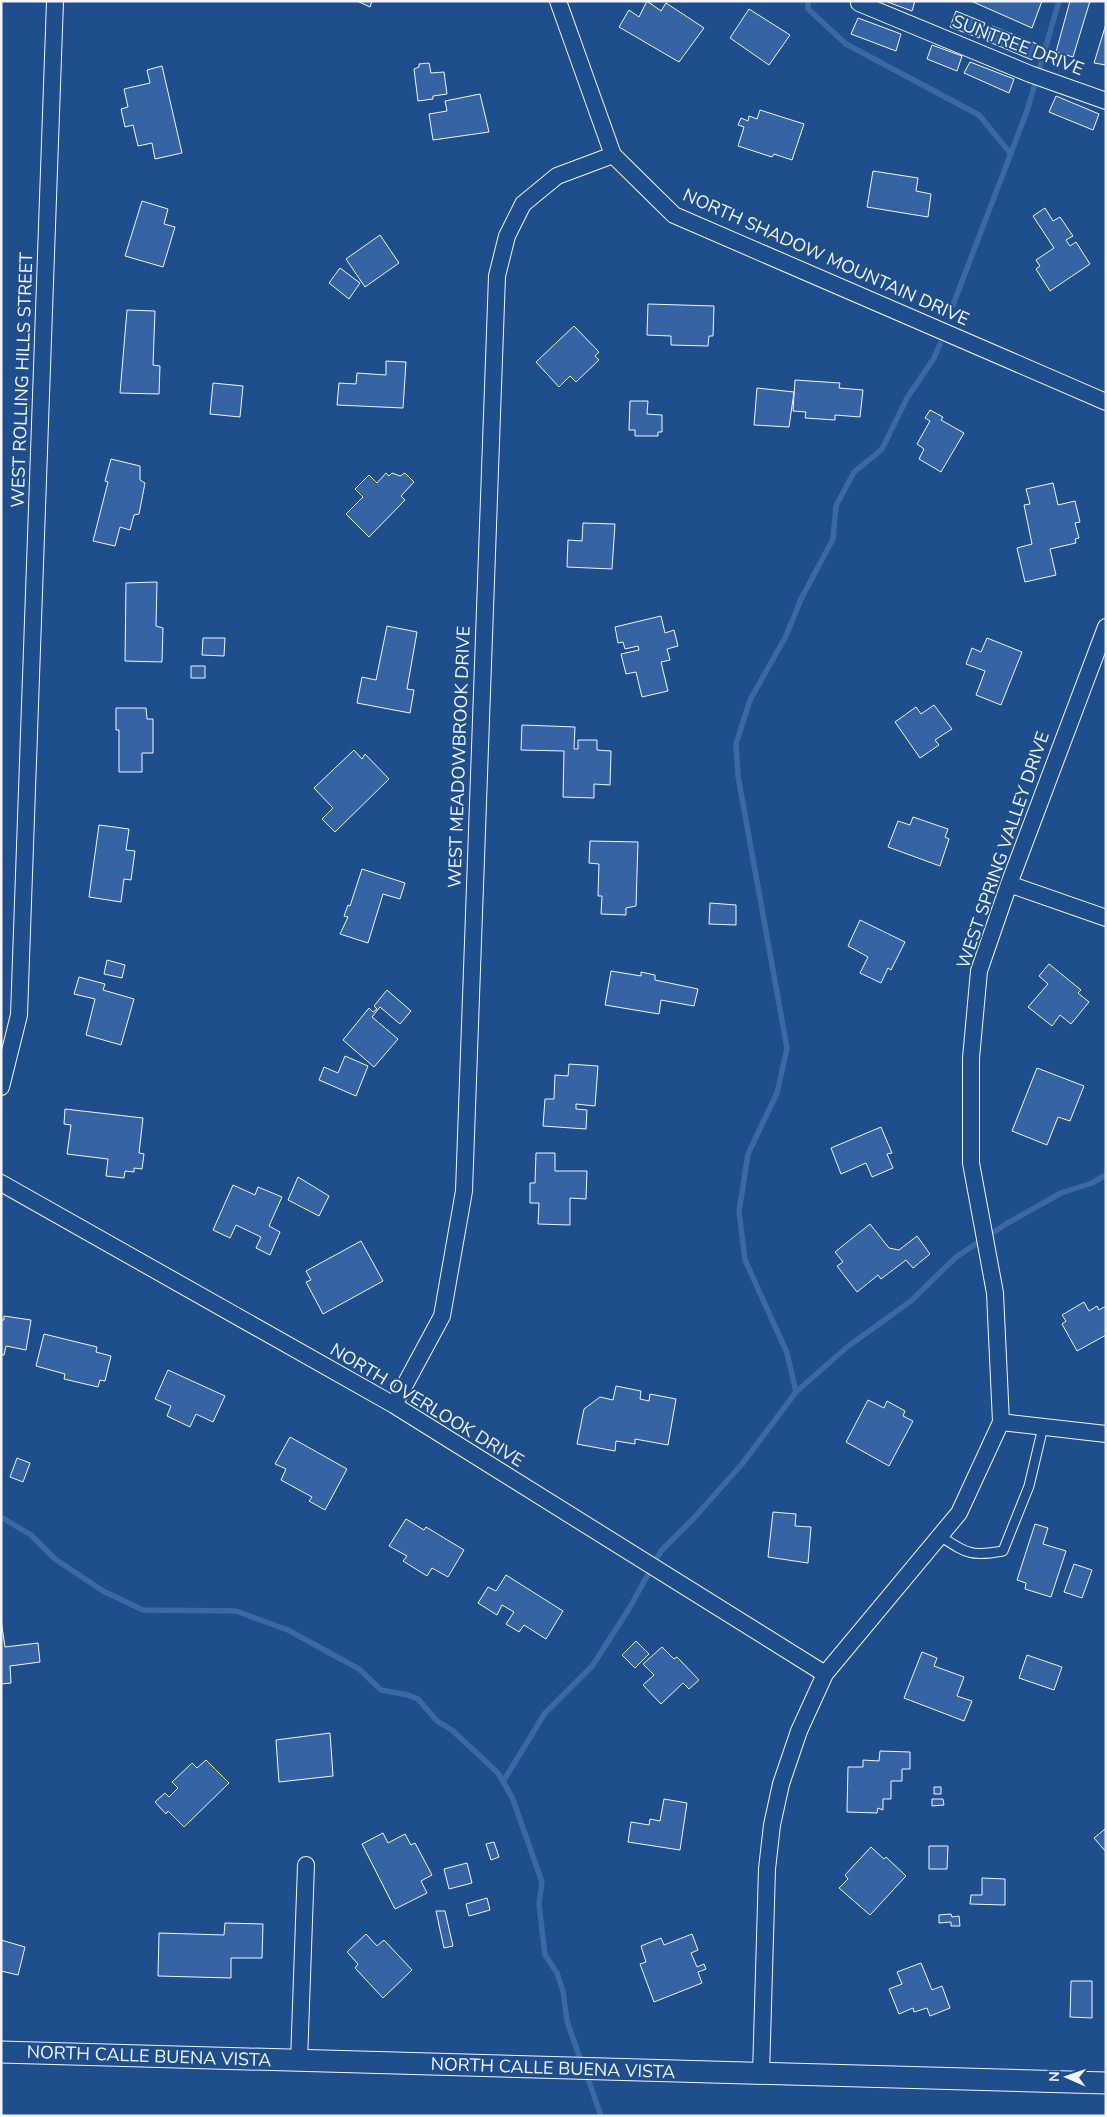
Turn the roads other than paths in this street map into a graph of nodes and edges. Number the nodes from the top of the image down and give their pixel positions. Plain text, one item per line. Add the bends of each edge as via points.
1 (55, 1) edge
2 (558, 1) edge
3 (859, 3) dead end
4 (1106, 101) edge
5 (613, 155) junction
6 (1106, 402) edge
7 (1106, 627) edge
8 (1009, 884) junction
9 (1106, 918) edge
10 (1, 1087) edge
11 (1, 1183) edge
12 (394, 1405) junction
13 (1001, 1422) junction
14 (1043, 1427) junction
15 (1106, 1434) edge
16 (940, 1536) junction
17 (825, 1674) junction
18 (306, 1865) dead end
19 (1, 2052) edge
20 (299, 2061) junction
21 (761, 2074) junction
22 (1106, 2083) edge

1 - 10 street, WEST ROLLING HILLS STREET via 19,1015
2 - 5 street, NORTH SHADOW MOUNTAIN DRIVE
3 - 4 street, SUNTREE DRIVE via 1030,74
5 - 6 street, NORTH SHADOW MOUNTAIN DRIVE via 674,215
5 - 12 street, WEST MEADOWBROOK DRIVE via 557,176 523,204 507,236 497,276 464,1191 442,1316
7 - 8 street, WEST SPRING VALLEY DRIVE
8 - 9 street
8 - 13 street, WEST SPRING VALLEY DRIVE via 978,971 971,1058 971,1164 995,1293
11 - 12 street, NORTH OVERLOOK DRIVE
12 - 17 street, NORTH OVERLOOK DRIVE
13 - 14 street
13 - 16 street, WEST SPRING VALLEY DRIVE via 959,1513
14 - 15 street
14 - 16 lane via 1029,1486 1003,1551 968,1554
16 - 17 street, WEST SPRING VALLEY DRIVE
17 - 21 street, WEST SPRING VALLEY DRIVE via 799,1731 781,1784 772,1825 767,1869
18 - 20 street
19 - 20 street, NORTH CALLE BUENA VISTA
20 - 21 street, NORTH CALLE BUENA VISTA
21 - 22 street, NORTH CALLE BUENA VISTA

